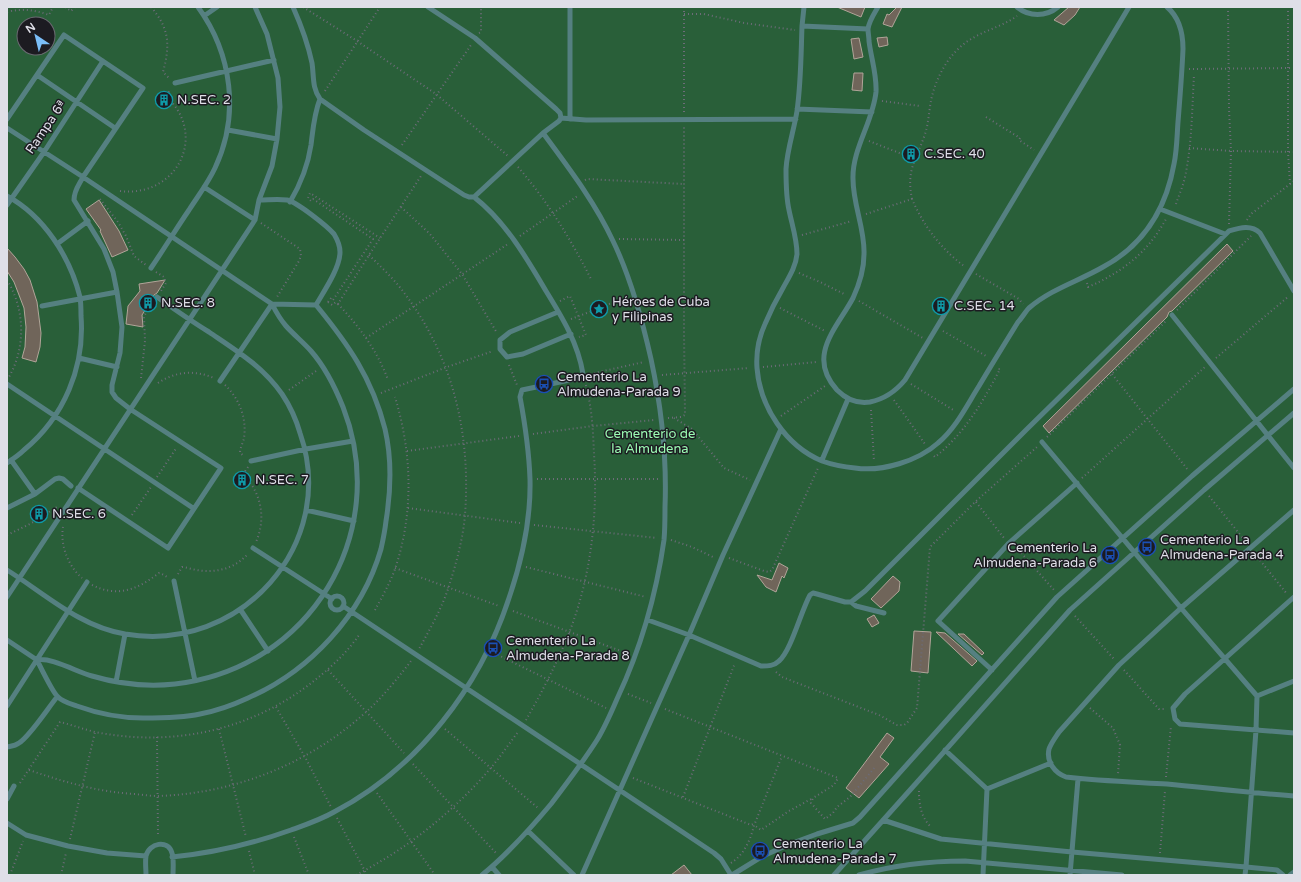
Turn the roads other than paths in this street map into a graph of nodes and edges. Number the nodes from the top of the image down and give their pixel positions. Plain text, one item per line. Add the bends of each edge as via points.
1 (198, 7) edge
2 (217, 7) edge
3 (255, 7) edge
4 (294, 7) edge
5 (428, 7) edge
6 (570, 7) edge
7 (804, 7) edge
8 (878, 7) edge
9 (1017, 7) edge
10 (1058, 7) edge
11 (1129, 7) edge
12 (1167, 7) edge
13 (204, 16) junction
14 (802, 28) junction
15 (868, 29) junction
16 (274, 60) junction
17 (103, 62) junction
18 (227, 70) junction
19 (37, 75) junction
20 (175, 83) road end
21 (320, 99) junction
22 (77, 102) junction
23 (797, 109) junction
24 (872, 112) junction
25 (561, 118) junction
26 (7, 119) edge
27 (570, 119) junction
28 (796, 119) junction
29 (7, 128) edge
30 (115, 128) junction
31 (228, 130) junction
32 (542, 133) junction
33 (277, 139) junction
34 (44, 152) junction
35 (83, 177) junction
36 (204, 187) junction
37 (9, 197) edge
38 (474, 197) junction
39 (259, 200) junction
40 (290, 202) junction
41 (7, 205) edge
42 (1160, 209) junction
43 (255, 220) junction
44 (88, 221) junction
45 (1227, 232) junction
46 (172, 237) junction
47 (57, 244) junction
48 (151, 268) road end
49 (223, 271) junction
50 (1294, 291) edge
51 (117, 292) junction
52 (157, 297) road end
53 (80, 298) junction
54 (272, 304) junction
55 (316, 305) junction
56 (42, 306) dead end
57 (558, 312) junction
58 (1172, 315) road end
59 (189, 319) junction
60 (571, 334) junction
61 (239, 352) junction
62 (79, 358) junction
63 (117, 367) junction
64 (220, 381) road end
65 (7, 384) edge
66 (1294, 389) edge
67 (848, 399) junction
68 (130, 408) junction
69 (1294, 413) edge
70 (56, 416) junction
71 (1256, 420) junction
72 (781, 429) junction
73 (1268, 436) junction
74 (353, 441) junction
75 (1042, 442) road end
76 (105, 449) junction
77 (306, 449) junction
78 (822, 460) junction
79 (251, 461) road end
80 (9, 462) edge
81 (1294, 468) edge
82 (1077, 483) junction
83 (72, 486) dead end
84 (78, 488) junction
85 (35, 494) junction
86 (7, 508) edge
87 (193, 508) junction
88 (306, 510) junction
89 (1294, 510) edge
90 (354, 521) junction
91 (1123, 537) junction
92 (253, 548) road end
93 (1135, 552) junction
94 (283, 567) junction
95 (7, 570) edge
96 (20, 578) junction
97 (174, 581) road end
98 (87, 582) road end
99 (325, 594) junction
100 (7, 597) edge
101 (1294, 597) edge
102 (332, 598) junction
103 (850, 602) junction
104 (343, 606) junction
105 (1182, 608) junction
106 (240, 609) junction
107 (68, 611) junction
108 (352, 612) junction
109 (884, 613) dead end
110 (648, 620) junction
111 (185, 633) junction
112 (125, 634) junction
113 (689, 635) junction
114 (7, 640) edge
115 (268, 651) junction
116 (1225, 658) junction
117 (37, 660) junction
118 (992, 670) junction
119 (195, 681) junction
120 (1294, 681) edge
121 (116, 682) junction
122 (467, 688) junction
123 (1257, 696) junction
124 (57, 697) junction
125 (7, 706) edge
126 (1256, 730) junction
127 (1294, 733) edge
128 (7, 747) edge
129 (945, 750) junction
130 (1050, 763) junction
131 (581, 764) junction
132 (1078, 779) junction
133 (14, 786) road end
134 (987, 789) junction
135 (620, 790) junction
136 (1252, 793) junction
137 (1294, 796) edge
138 (7, 798) edge
139 (883, 820) junction
140 (7, 823) edge
141 (528, 831) junction
142 (985, 844) junction
143 (1072, 852) junction
144 (146, 856) junction
145 (172, 857) junction
146 (984, 863) junction
147 (492, 867) junction
148 (1246, 867) junction
149 (1294, 872) edge
150 (1070, 873) edge
151 (735, 874) edge
152 (146, 875) edge
153 (173, 875) edge
154 (482, 875) edge
155 (499, 875) edge
156 (574, 875) edge
157 (582, 875) edge
158 (835, 875) edge
159 (859, 875) edge
160 (983, 875) edge
161 (1122, 875) edge
162 (1245, 875) edge
163 (1283, 875) edge
164 (1290, 875) edge

1 - 13 lane
2 - 13 lane
3 - 16 lane via 267,34
4 - 21 lane via 307,45 316,93
5 - 25 lane via 475,38 556,109
6 - 27 lane
7 - 14 lane
8 - 15 lane
9 - 10 lane via 1022,12 1034,15 1045,14
11 - 67 lane via 905,380 897,389 877,400 865,402
12 - 42 lane via 1180,23 1183,49 1175,163
13 - 18 lane via 214,33
14 - 15 lane
14 - 23 lane
15 - 24 lane via 876,82
16 - 18 lane
16 - 33 lane via 280,107
17 - 19 lane via 64,35
17 - 22 lane, Rampa 6ª
17 - 30 lane via 143,88
18 - 20 lane
18 - 31 lane via 230,89
19 - 22 lane
19 - 26 lane
21 - 38 lane via 464,195
21 - 40 lane via 315,111 307,160 299,186
22 - 30 lane
22 - 34 lane, Rampa 6ª
23 - 24 lane
23 - 28 lane
24 - 67 lane via 856,158 853,179 864,256 858,285 831,334 824,361 831,382
25 - 27 lane
25 - 32 lane
27 - 28 lane
28 - 72 lane via 786,167 786,188 797,254 793,270 764,326 757,367 760,388 767,407
29 - 34 lane
30 - 35 lane
31 - 33 lane
31 - 36 lane via 218,161
32 - 38 lane
32 - 110 lane via 585,192 612,239 627,273 644,325 659,394 666,479 664,539
33 - 39 lane via 272,166
34 - 35 lane
34 - 37 lane, Rampa 6ª
35 - 44 lane via 76,188 74,200
35 - 46 lane
36 - 43 lane
36 - 46 lane
37 - 41 lane, Rampa 6ª
37 - 47 lane via 28,211
38 - 57 lane via 487,206 514,240
39 - 40 lane
39 - 43 lane
40 - 55 lane via 327,227 335,236 339,247 337,264
42 - 45 lane
42 - 78 lane via 1141,239 1125,254 1103,268 1045,296 1028,309 961,415 939,443 902,463 881,468 860,469
43 - 49 lane
44 - 47 lane
44 - 51 lane via 104,249
45 - 50 lane via 1245,227 1257,230
45 - 103 lane via 865,591
46 - 48 lane
46 - 49 lane
47 - 53 lane
49 - 54 lane
49 - 59 lane
51 - 53 lane
51 - 63 lane via 122,327
52 - 59 lane
53 - 56 lane
53 - 62 lane via 82,328
54 - 55 lane
54 - 61 lane
54 - 74 lane via 285,326 312,352 322,366 341,402
55 - 108 lane via 351,350 362,370 375,398 389,457 389,502 381,549 364,592
57 - 60 lane
57 - 60 lane via 510,332 500,340 500,348 507,357 523,354
58 - 71 lane
59 - 61 lane
59 - 68 lane
60 - 122 lane via 583,374 579,378 522,390 520,393 527,435 530,479 527,524 519,566 506,609 489,650
61 - 64 lane
61 - 77 lane via 263,371 282,394 295,418
62 - 63 lane
62 - 70 lane via 71,388
63 - 68 lane via 112,392
65 - 70 lane
66 - 71 lane
67 - 78 lane
68 - 76 lane
68 - 87 lane via 220,468
69 - 73 lane
70 - 76 lane
70 - 80 lane via 36,441
71 - 73 lane
71 - 91 lane
72 - 78 lane via 799,446
72 - 113 lane
73 - 81 lane
73 - 93 lane
74 - 77 lane
74 - 90 lane via 358,478
75 - 82 lane
76 - 84 lane
76 - 87 lane
77 - 79 lane
77 - 88 lane
80 - 85 lane
82 - 91 lane
82 - 118 lane via 1009,543 938,621
83 - 85 lane via 59,478
84 - 87 lane via 168,548
84 - 96 lane
85 - 86 lane
88 - 90 lane
88 - 94 lane via 295,546
89 - 105 lane
90 - 99 lane via 343,558
91 - 93 lane
91 - 118 lane via 1057,597
92 - 94 lane
93 - 105 lane
93 - 129 lane via 1070,610
94 - 99 lane
94 - 106 lane via 258,596
95 - 96 lane
96 - 100 lane
96 - 107 lane
97 - 111 lane
98 - 107 lane
99 - 102 lane
99 - 115 lane via 284,640
101 - 116 lane
102 - 104 lane via 340,596 344,600
102 - 104 lane via 330,605 334,609
103 - 109 lane
103 - 113 lane via 840,602 813,593 810,595 786,651 780,660 771,666 761,666
104 - 108 lane
105 - 116 lane
105 - 130 lane via 1119,665 1059,732 1051,744
106 - 111 lane via 204,627
106 - 115 lane
107 - 112 lane via 106,630
107 - 117 lane
108 - 122 lane
108 - 124 lane via 335,634 290,675 266,690 220,709 179,717 137,718 90,711
110 - 113 lane
110 - 131 lane via 621,692 598,739
111 - 112 lane via 164,636
111 - 119 lane
112 - 121 lane
113 - 135 lane
114 - 117 lane
115 - 119 lane via 233,670
116 - 123 lane
116 - 126 lane via 1172,708 1175,719 1180,724
117 - 121 lane via 56,662
117 - 124 lane
117 - 125 lane
118 - 151 lane via 860,817 852,823 763,856
119 - 121 lane via 158,685
120 - 123 lane
122 - 131 lane
122 - 145 lane via 440,725 409,758 373,788 334,812 292,830 248,844
123 - 126 lane
124 - 128 lane via 20,742
126 - 127 lane
126 - 136 lane
129 - 134 lane
129 - 139 lane
130 - 132 lane via 1061,775
130 - 134 lane
131 - 135 lane
131 - 141 lane
132 - 136 lane via 1166,784
132 - 143 lane
133 - 138 lane
134 - 142 lane
135 - 151 lane via 714,853 725,867
135 - 157 lane
136 - 137 lane
136 - 148 lane
139 - 142 lane via 941,839
139 - 158 lane
140 - 144 lane via 26,834 68,846
141 - 147 lane
141 - 156 lane
142 - 143 lane
142 - 146 lane
143 - 148 lane
143 - 150 lane
144 - 145 lane via 153,846 164,844 172,851
144 - 152 lane
145 - 153 lane
146 - 150 lane
146 - 159 lane via 929,862 883,868
146 - 160 lane
147 - 154 lane
147 - 155 lane
148 - 162 lane
148 - 163 lane via 1277,870
149 - 164 lane
150 - 161 lane

